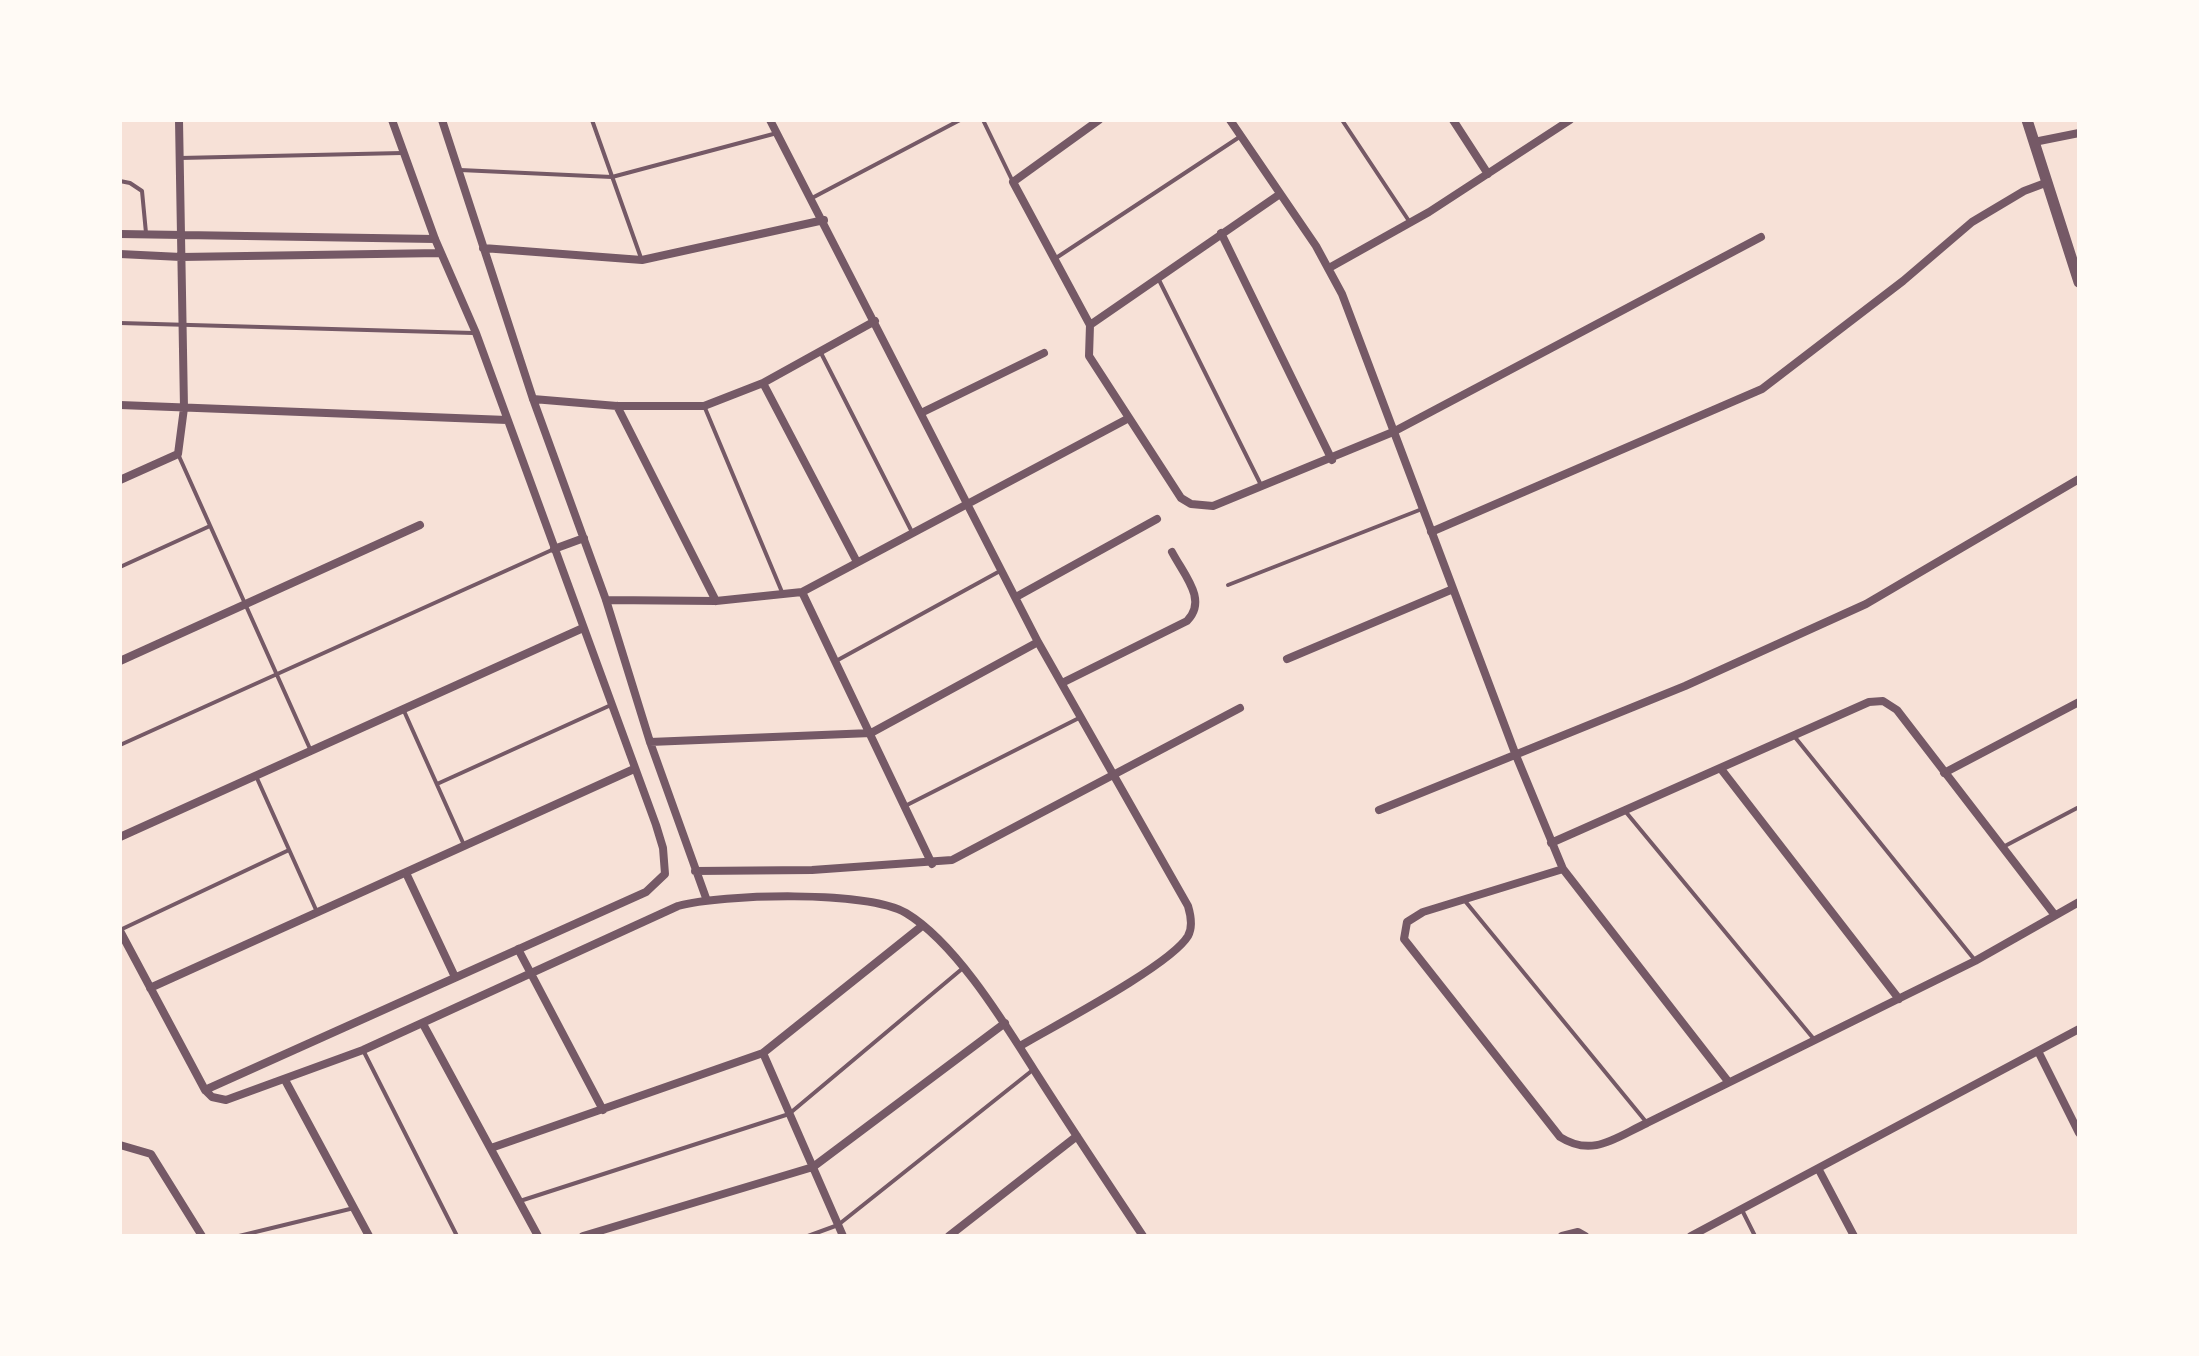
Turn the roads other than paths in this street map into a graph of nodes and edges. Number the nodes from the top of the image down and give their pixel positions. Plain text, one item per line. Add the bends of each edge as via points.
1 (179, 120) edge
2 (392, 120) edge
3 (442, 120) edge
4 (592, 120) edge
5 (770, 120) edge
6 (960, 120) edge
7 (983, 120) edge
8 (1099, 120) edge
9 (1230, 120) edge
10 (1342, 120) edge
11 (1453, 120) edge
12 (2027, 120) edge
13 (1565, 122) edge
14 (777, 133) junction
15 (2079, 133) edge
16 (1241, 136) junction
17 (2034, 142) junction
18 (404, 153) junction
19 (180, 158) junction
20 (458, 169) junction
21 (1488, 174) junction
22 (612, 177) junction
23 (120, 181) edge
24 (1013, 182) junction
25 (2048, 182) junction
26 (1280, 194) junction
27 (812, 198) junction
28 (824, 220) junction
29 (1410, 223) junction
30 (1221, 233) junction
31 (120, 234) edge
32 (146, 235) junction
33 (181, 237) junction
34 (1761, 237) dead end
35 (435, 239) junction
36 (483, 248) junction
37 (441, 253) junction
38 (120, 254) edge
39 (181, 257) junction
40 (642, 260) junction
41 (1053, 260) junction
42 (1329, 268) junction
43 (1158, 278) junction
44 (2079, 282) edge
45 (875, 321) junction
46 (120, 323) edge
47 (183, 325) junction
48 (1090, 325) junction
49 (476, 333) junction
50 (820, 351) junction
51 (1044, 353) dead end
52 (763, 383) junction
53 (533, 399) junction
54 (120, 405) edge
55 (617, 406) junction
56 (704, 406) junction
57 (184, 408) junction
58 (921, 413) junction
59 (1129, 418) junction
60 (507, 420) junction
61 (1393, 432) junction
62 (178, 454) junction
63 (1332, 460) junction
64 (2079, 479) edge
65 (120, 480) edge
66 (1263, 487) junction
67 (965, 503) junction
68 (1422, 509) junction
69 (1157, 519) dead end
70 (420, 525) dead end
71 (210, 526) junction
72 (912, 532) junction
73 (1431, 532) junction
74 (584, 538) junction
75 (554, 549) junction
76 (1172, 552) dead end
77 (857, 562) junction
78 (120, 567) edge
79 (1002, 570) junction
80 (1228, 585) dead end
81 (1453, 589) junction
82 (802, 592) junction
83 (783, 594) junction
84 (1016, 597) junction
85 (606, 600) junction
86 (716, 601) junction
87 (245, 604) junction
88 (583, 628) junction
89 (1038, 642) junction
90 (1287, 659) dead end
91 (120, 661) edge
92 (836, 661) junction
93 (277, 674) junction
94 (1062, 683) junction
95 (2079, 702) edge
96 (611, 705) junction
97 (1240, 708) dead end
98 (403, 709) junction
99 (1081, 717) junction
100 (871, 733) junction
101 (1794, 736) junction
102 (650, 742) junction
103 (120, 745) edge
104 (311, 751) junction
105 (1515, 753) junction
106 (634, 769) junction
107 (1721, 769) junction
108 (1944, 773) junction
109 (256, 775) junction
110 (1115, 776) junction
111 (437, 784) junction
112 (905, 807) junction
113 (2079, 807) edge
114 (1379, 810) dead end
115 (1624, 811) junction
116 (120, 837) edge
117 (1551, 843) junction
118 (465, 846) junction
119 (2001, 848) junction
120 (289, 850) junction
121 (932, 864) junction
122 (1563, 869) junction
123 (695, 871) junction
124 (406, 873) junction
125 (706, 898) junction
126 (1465, 901) junction
127 (2079, 902) edge
128 (317, 912) junction
129 (2054, 914) junction
130 (922, 926) junction
131 (120, 930) edge
132 (518, 949) junction
133 (1975, 961) junction
134 (963, 968) junction
135 (532, 971) junction
136 (455, 977) junction
137 (150, 988) junction
138 (1899, 999) junction
139 (1005, 1023) junction
140 (423, 1024) junction
141 (2079, 1029) edge
142 (1814, 1040) junction
143 (1020, 1046) junction
144 (363, 1050) junction
145 (2038, 1051) junction
146 (763, 1053) junction
147 (1034, 1069) junction
148 (285, 1080) junction
149 (1727, 1080) junction
150 (205, 1090) junction
151 (603, 1110) junction
152 (789, 1114) junction
153 (1647, 1123) junction
154 (2079, 1133) edge
155 (1077, 1136) junction
156 (120, 1145) edge
157 (491, 1148) junction
158 (813, 1167) junction
159 (1819, 1170) junction
160 (519, 1201) junction
161 (354, 1208) junction
162 (1742, 1210) junction
163 (838, 1225) junction
164 (202, 1236) edge
165 (239, 1236) edge
166 (369, 1236) edge
167 (457, 1236) edge
168 (538, 1236) edge
169 (583, 1236) edge
170 (808, 1236) edge
171 (843, 1236) edge
172 (949, 1236) edge
173 (1143, 1236) edge
174 (1562, 1236) edge
175 (1585, 1236) edge
176 (1691, 1236) edge
177 (1755, 1236) edge
178 (1854, 1236) edge

1 - 19 street
2 - 18 street
3 - 20 street
4 - 22 lane
5 - 14 street
6 - 27 lane
7 - 24 lane
8 - 24 street
9 - 16 street
10 - 29 lane
11 - 21 street
12 - 17 street
13 - 21 street
14 - 22 lane
14 - 27 street
15 - 17 street
16 - 26 street
16 - 41 lane
17 - 25 street
18 - 19 lane
18 - 35 street
19 - 33 street
20 - 22 lane
20 - 36 street
21 - 29 street
22 - 40 lane
23 - 32 lane via 142,191
24 - 41 street
25 - 44 street
25 - 73 street via 1972,222 1762,389
26 - 30 street
26 - 42 street
27 - 28 street
28 - 40 street
28 - 45 street
29 - 42 street
30 - 43 street
30 - 63 street
31 - 32 street
32 - 33 street
33 - 35 street
33 - 39 street
34 - 61 street
35 - 37 street
36 - 40 street
36 - 53 street
37 - 39 street
37 - 49 street
38 - 39 street
39 - 47 street
41 - 48 street
42 - 61 street
43 - 48 street
43 - 66 lane
45 - 50 street
45 - 58 street
46 - 47 lane
47 - 49 lane
47 - 57 street
48 - 59 street via 1089,356
49 - 60 street
50 - 52 street
50 - 72 lane
51 - 58 street
52 - 56 street
52 - 77 street
53 - 55 street
53 - 74 street
54 - 57 street
55 - 56 street
55 - 86 street
56 - 83 lane
57 - 60 street
57 - 62 street
58 - 67 street
59 - 66 street via 1181,498 1191,504 1213,506
59 - 67 street
60 - 75 street
61 - 63 street
61 - 68 street
62 - 65 street
62 - 71 lane
63 - 66 street
64 - 105 street via 1866,604 1685,686
67 - 72 street
67 - 79 street
68 - 73 street
68 - 80 lane
69 - 84 street
70 - 87 street
71 - 78 lane
71 - 87 lane
72 - 77 street
73 - 81 street
74 - 75 street
74 - 85 street
75 - 88 street
75 - 93 lane
76 - 94 street via 1197,600 1196,612
77 - 82 street
79 - 84 street
79 - 92 lane
81 - 90 street
81 - 105 street
82 - 83 street
82 - 92 street
83 - 86 street
84 - 89 street
85 - 86 street
85 - 102 street
87 - 91 street
87 - 93 lane
88 - 96 street
88 - 98 street
89 - 94 street
89 - 100 street
92 - 100 street
93 - 103 lane
93 - 104 lane
94 - 99 street
95 - 108 street
96 - 106 street
96 - 111 lane
97 - 110 street
98 - 104 street
98 - 111 lane
99 - 110 street
99 - 112 lane
100 - 102 street
100 - 112 street
101 - 107 street
101 - 108 street via 1869,702 1883,701 1897,710
101 - 133 lane
102 - 123 street
104 - 109 street
105 - 114 street
105 - 117 street
106 - 118 street
106 - 132 street via 663,848 665,874 646,892
107 - 115 street
107 - 138 street
108 - 119 street
109 - 116 street
109 - 120 lane
110 - 121 street via 971,853
110 - 143 street via 1188,906 1187,939 1155,965
111 - 118 lane
112 - 121 street
113 - 119 lane
115 - 117 street
115 - 142 lane
117 - 122 street
118 - 124 street
119 - 129 street
120 - 128 lane
120 - 131 lane
121 - 123 street
122 - 126 street
122 - 149 street
123 - 125 street
124 - 128 street
124 - 136 street
125 - 130 street via 863,899 891,905
125 - 135 street
126 - 153 lane
126 - 153 street via 1413,916 1404,939 1560,1137 1574,1146 1593,1148
127 - 129 street
128 - 137 street
129 - 133 street
130 - 134 street
130 - 146 street
131 - 137 street
132 - 135 street
132 - 136 street
133 - 138 street
134 - 139 street
134 - 152 lane
135 - 140 street
135 - 151 street
136 - 150 street
137 - 150 street
138 - 142 street
139 - 143 street
139 - 158 street
140 - 144 street
140 - 157 street
141 - 145 street
142 - 149 street
143 - 147 street
144 - 148 street
144 - 167 lane
145 - 154 street
145 - 159 street
146 - 151 street
146 - 152 street
147 - 155 street
147 - 163 lane
148 - 150 street via 236,1098 218,1099
148 - 161 street
149 - 153 street
151 - 157 street
152 - 158 street
152 - 160 lane
155 - 172 street
155 - 173 street
156 - 164 street via 151,1154
157 - 160 street
158 - 163 street
158 - 169 street
159 - 162 street
159 - 178 street
160 - 168 street
161 - 165 lane
161 - 166 street
162 - 176 street
162 - 177 lane
163 - 170 lane
163 - 171 street
174 - 175 street

